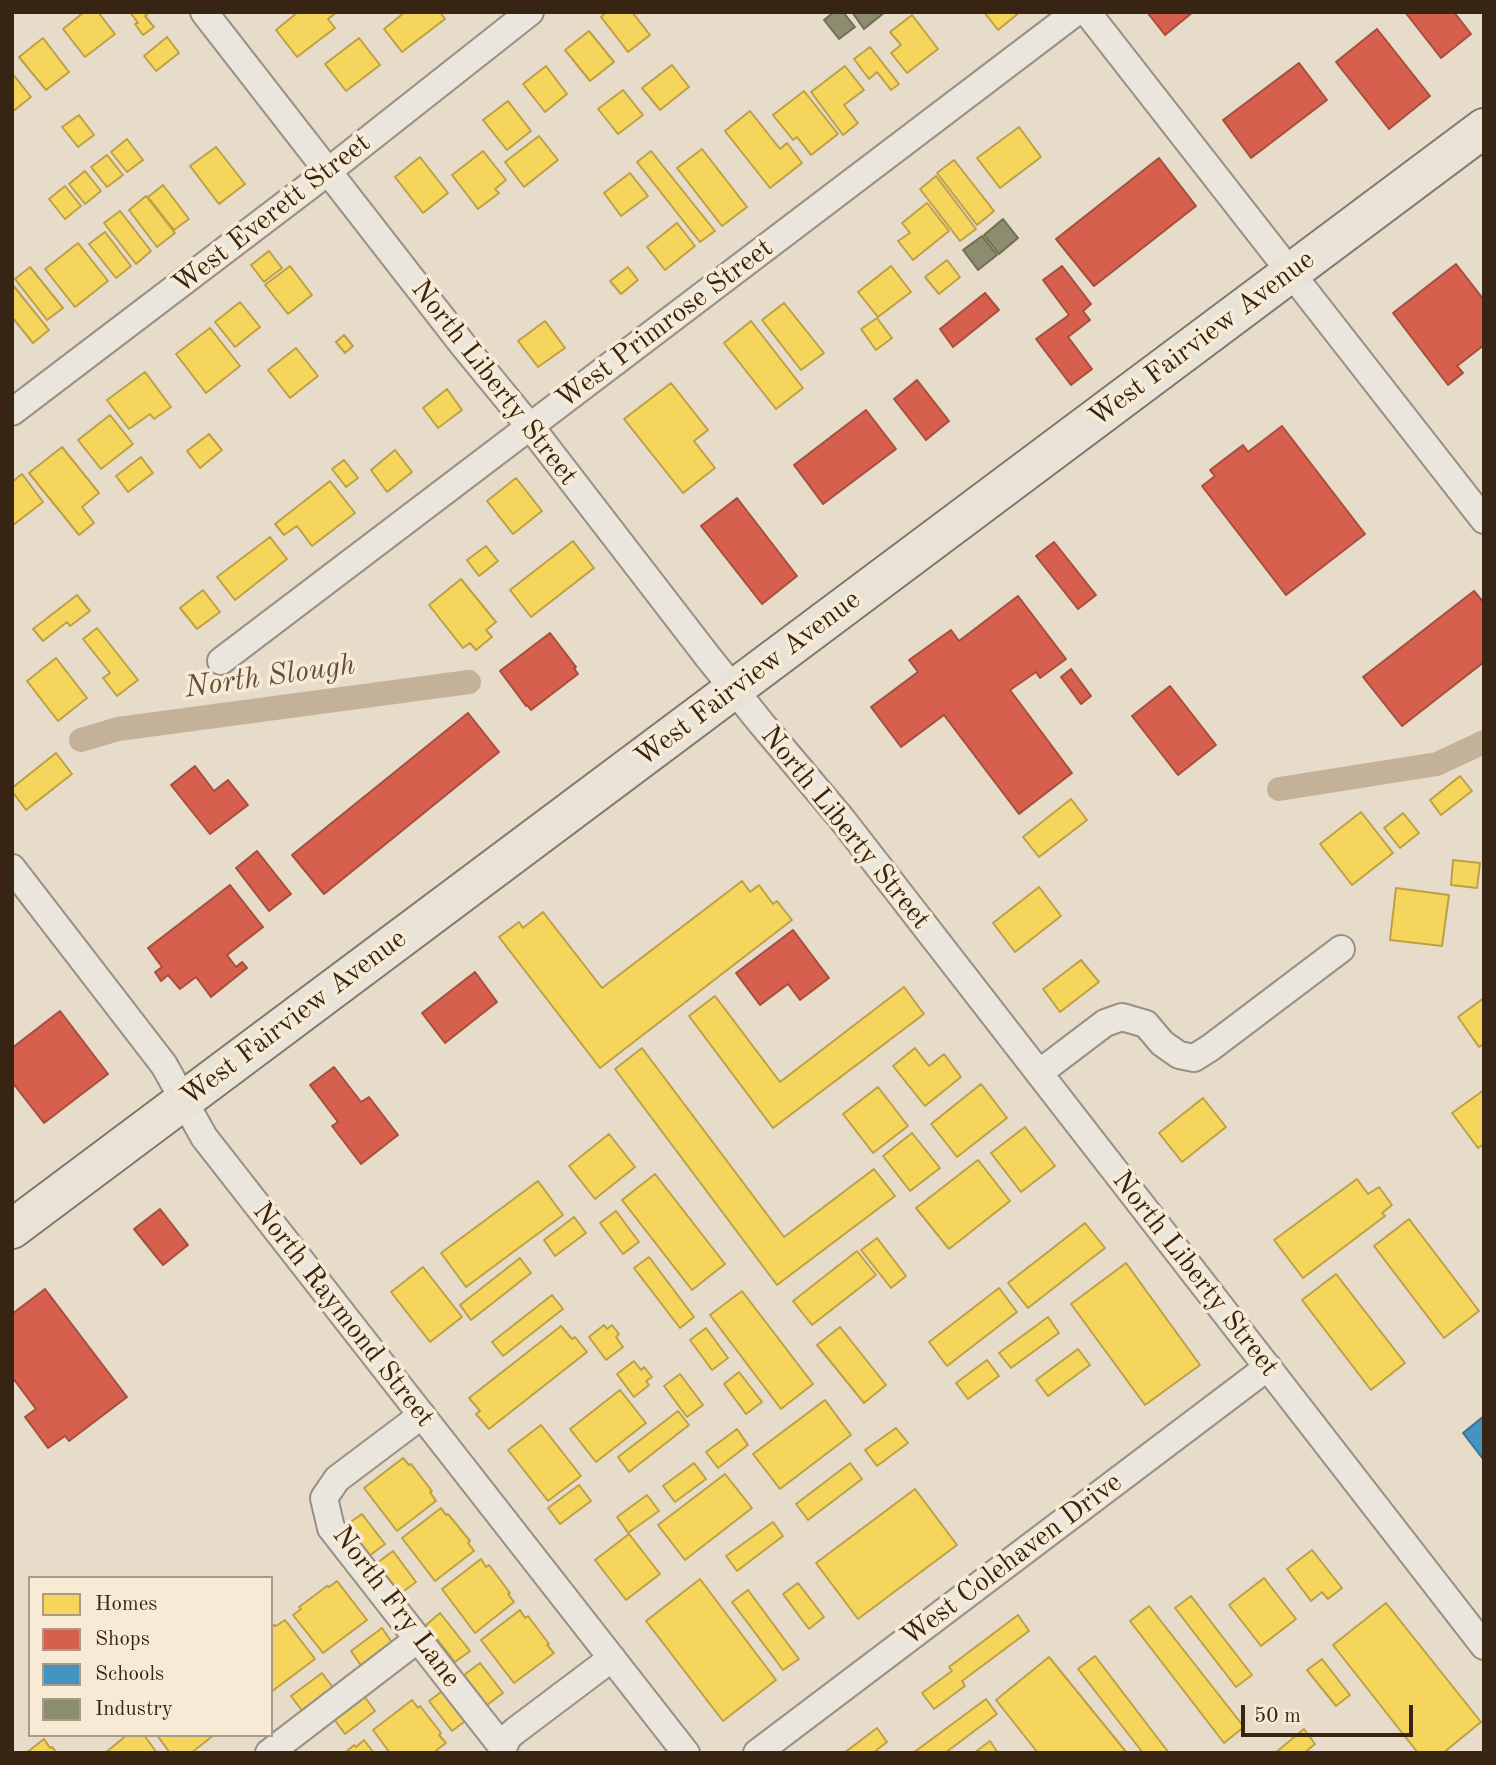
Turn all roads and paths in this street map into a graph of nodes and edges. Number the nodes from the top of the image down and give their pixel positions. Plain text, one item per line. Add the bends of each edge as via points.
1 (204, 12) edge
2 (530, 12) edge
3 (1076, 12) edge
4 (1087, 12) edge
5 (1484, 128) edge
6 (328, 171) junction
7 (1290, 273) junction
8 (12, 412) edge
9 (529, 427) junction
10 (1484, 520) edge
11 (221, 661) dead end
12 (734, 689) junction
13 (12, 868) edge
14 (1341, 949) dead end
15 (1039, 1073) junction
16 (184, 1100) junction
17 (12, 1229) edge
18 (1268, 1367) junction
19 (422, 1415) junction
20 (418, 1639) junction
21 (1484, 1646) edge
22 (612, 1658) junction
23 (503, 1750) edge
24 (269, 1753) edge
25 (686, 1753) edge
26 (757, 1753) edge

1 - 6 street, North Liberty Street
2 - 6 street, West Everett Street
3 - 9 street, West Primrose Street
4 - 7 street
5 - 7 main road, West Fairview Avenue
6 - 8 street, West Everett Street
6 - 9 street, North Liberty Street
7 - 10 street
7 - 12 main road, West Fairview Avenue
9 - 11 street, West Primrose Street
9 - 12 street, North Liberty Street
12 - 15 street, North Liberty Street via 841,818
12 - 16 main road, West Fairview Avenue
13 - 16 street, North Raymond Street via 164,1065
14 - 15 street via 1194,1058 1179,1055 1162,1043 1146,1024 1122,1017 1105,1023
15 - 18 street, North Liberty Street
16 - 17 main road, West Fairview Avenue
16 - 19 street, North Raymond Street via 204,1137
18 - 21 street, North Liberty Street
18 - 26 street, West Colehaven Drive
19 - 20 street, North Fry Lane via 337,1479 324,1498 331,1528
19 - 22 street, North Raymond Street
20 - 23 street, North Fry Lane
20 - 24 street
22 - 23 street via 516,1731
22 - 25 street, North Raymond Street

